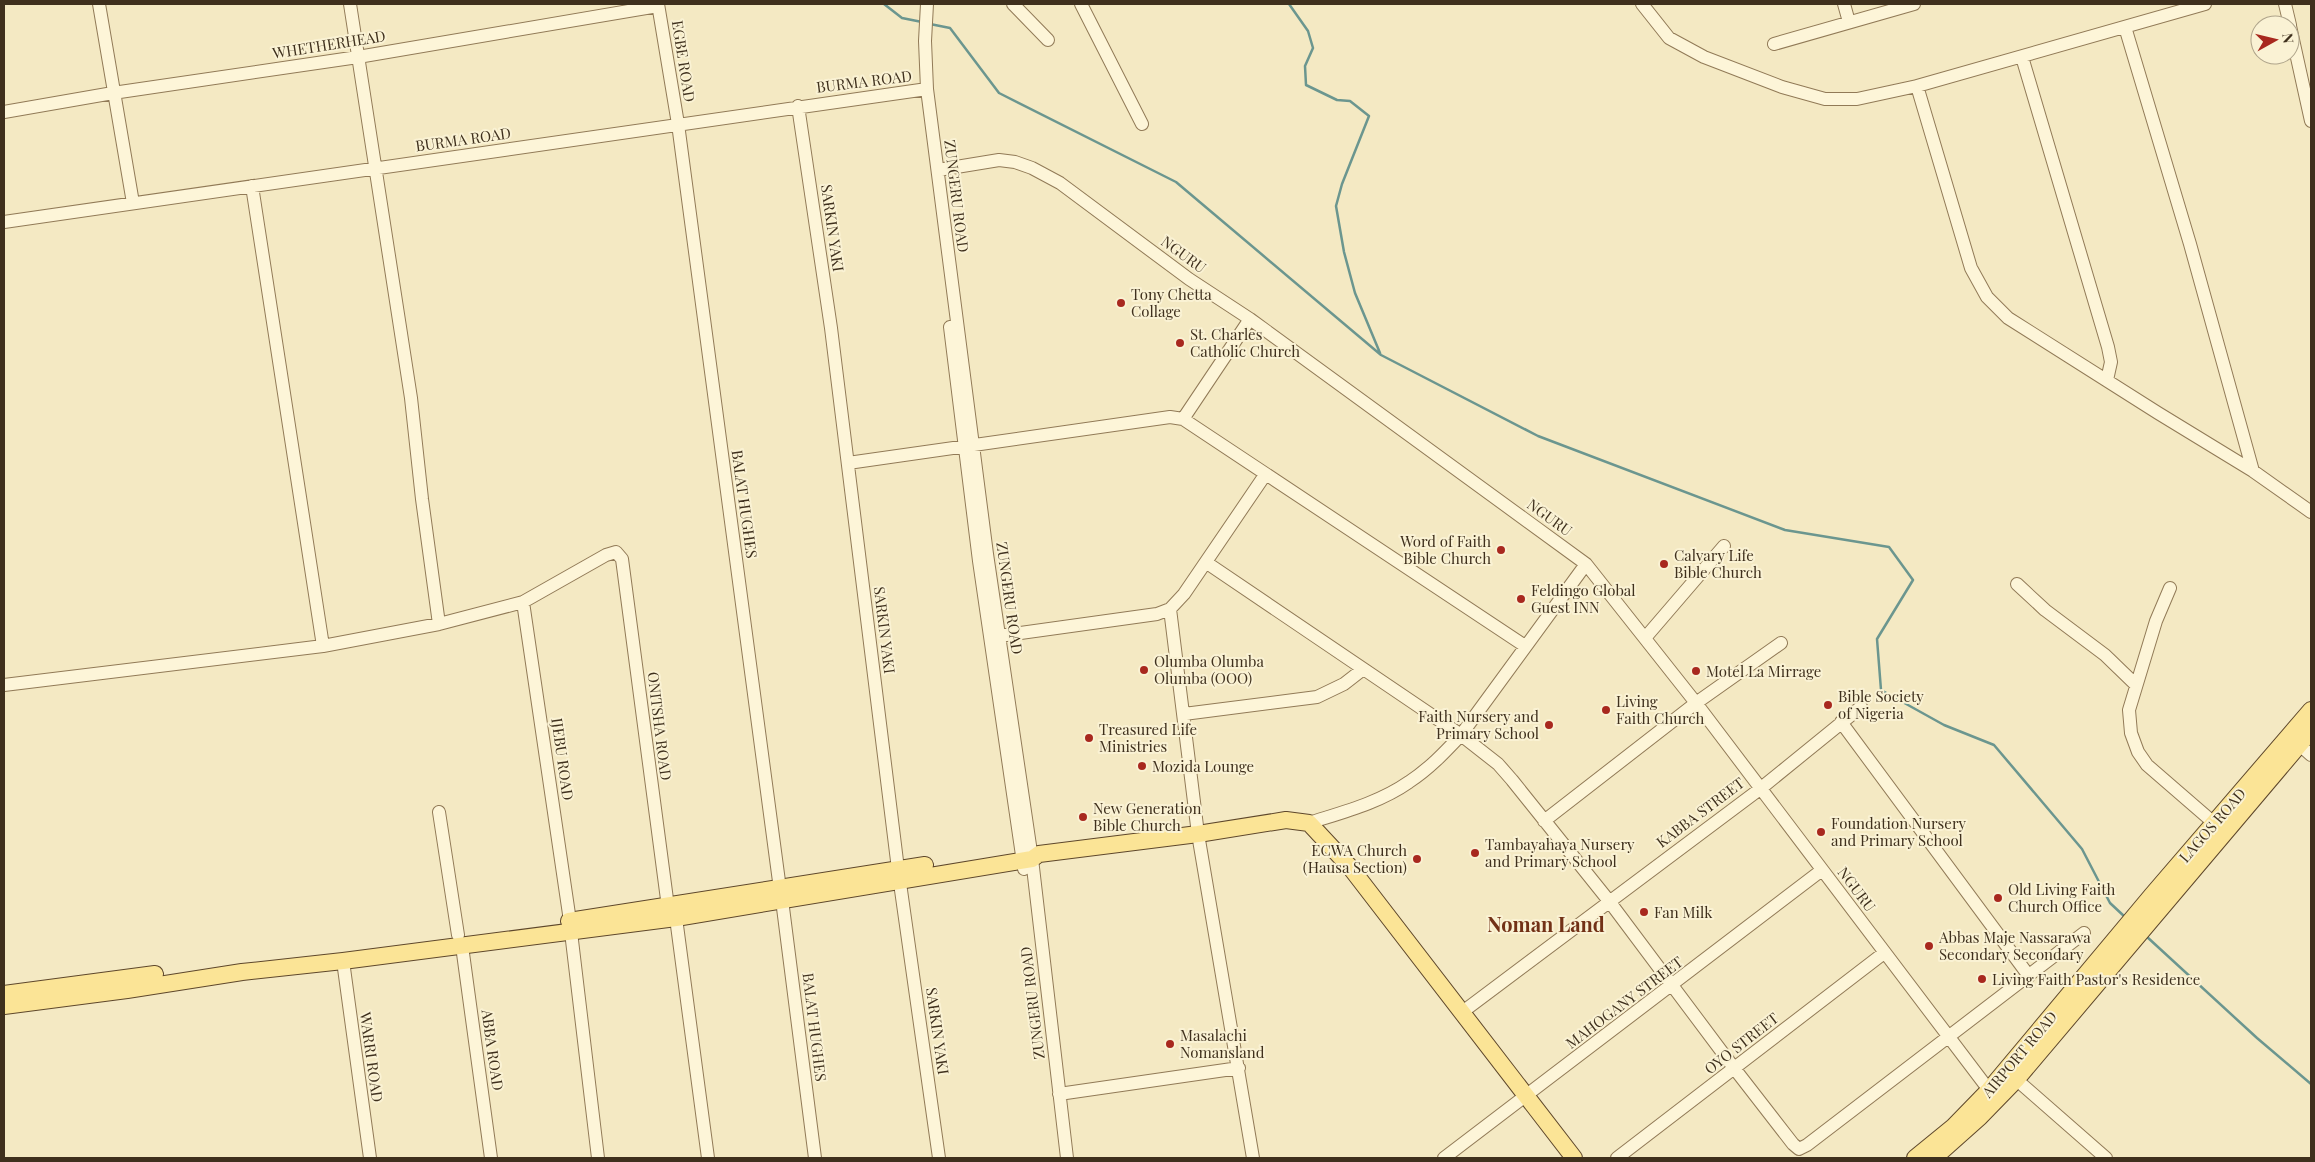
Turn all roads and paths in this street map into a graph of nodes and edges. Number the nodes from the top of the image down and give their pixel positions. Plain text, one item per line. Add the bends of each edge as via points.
1 (99, 4) edge
2 (350, 4) edge
3 (920, 4) edge
4 (927, 4) edge
5 (1013, 4) edge
6 (1082, 4) edge
7 (1642, 4) edge
8 (1844, 4) edge
9 (1914, 4) edge
10 (2205, 4) edge
11 (658, 5) edge
12 (923, 20) junction
13 (1849, 22) junction
14 (2125, 27) junction
15 (1048, 40) dead end
16 (1774, 44) dead end
17 (2022, 56) junction
18 (358, 57) junction
19 (2299, 65) edge
20 (1917, 86) junction
21 (923, 89) junction
22 (113, 93) junction
23 (798, 106) junction
24 (4, 112) edge
25 (2311, 122) edge
26 (678, 124) junction
27 (1142, 124) dead end
28 (377, 168) junction
29 (938, 170) junction
30 (252, 186) junction
31 (132, 203) junction
32 (4, 222) edge
33 (1250, 319) junction
34 (2107, 380) junction
35 (1183, 419) junction
36 (970, 444) junction
37 (848, 463) junction
38 (2253, 472) junction
39 (1265, 475) junction
40 (2311, 512) edge
41 (1724, 546) dead end
42 (1207, 563) junction
43 (1586, 564) junction
44 (2017, 584) dead end
45 (2170, 588) dead end
46 (523, 602) junction
47 (1170, 610) junction
48 (439, 624) junction
49 (999, 636) junction
50 (1645, 638) junction
51 (1781, 643) dead end
52 (323, 646) junction
53 (1525, 646) junction
54 (1362, 670) junction
55 (4, 685) edge
56 (2136, 685) junction
57 (1696, 704) junction
58 (1861, 707) dead end
59 (2311, 710) edge
60 (1184, 714) junction
61 (1841, 722) junction
62 (2311, 731) edge
63 (1461, 735) junction
64 (2300, 745) edge
65 (1760, 789) junction
66 (439, 812) dead end
67 (1544, 821) junction
68 (1309, 823) junction
69 (2214, 823) junction
70 (1198, 834) junction
71 (1029, 855) junction
72 (1822, 870) junction
73 (899, 875) junction
74 (781, 894) junction
75 (2158, 899) junction
76 (1609, 900) junction
77 (672, 912) junction
78 (571, 926) junction
79 (2084, 934) dead end
80 (460, 941) junction
81 (2120, 944) joint
82 (1884, 953) junction
83 (343, 961) junction
84 (2028, 976) junction
85 (172, 977) junction
86 (1673, 986) junction
87 (4, 994) edge
88 (4, 1006) edge
89 (1461, 1013) junction
90 (1949, 1037) junction
91 (1238, 1068) junction
92 (1734, 1068) junction
93 (2011, 1075) junction
94 (1989, 1090) junction
95 (1059, 1094) junction
96 (1525, 1096) junction
97 (370, 1158) edge
98 (491, 1158) edge
99 (598, 1158) edge
100 (708, 1158) edge
101 (815, 1158) edge
102 (939, 1158) edge
103 (1059, 1158) edge
104 (1067, 1158) edge
105 (1253, 1158) edge
106 (1444, 1158) edge
107 (1574, 1158) edge
108 (1617, 1158) edge
109 (1915, 1158) edge
110 (1934, 1158) edge
111 (2106, 1158) edge

1 - 22 street
2 - 18 street
3 - 12 street
4 - 12 street
5 - 15 street
6 - 27 street
7 - 20 street via 1669,38 1704,56 1782,87 1825,99 1858,99
8 - 13 street
9 - 13 street
10 - 14 street
11 - 18 street, WHETHERHEAD
11 - 26 street, EGBE ROAD
12 - 21 street, ZUNGERU ROAD
13 - 16 street
14 - 17 street
14 - 38 street
17 - 20 street
17 - 34 street via 2108,347 2111,362
18 - 22 street, WHETHERHEAD
18 - 28 street
19 - 25 street
20 - 34 street via 1971,268 1987,297 2008,318
21 - 23 street, BURMA ROAD
21 - 29 street, ZUNGERU ROAD
21 - 36 street
22 - 24 street, WHETHERHEAD
22 - 31 street
23 - 26 street, BURMA ROAD
23 - 37 street, SARKIN YAKI
26 - 28 street, BURMA ROAD
26 - 74 street, BALAT HUGHES
28 - 30 street, BURMA ROAD
28 - 48 street via 411,398
29 - 33 street, NGURU via 1000,160 1032,168 1060,183 1189,279
29 - 36 street, ZUNGERU ROAD
30 - 31 street, BURMA ROAD
30 - 52 street
31 - 32 street, BURMA ROAD
33 - 35 street
33 - 43 street, NGURU
34 - 38 street
35 - 36 street via 1170,417
35 - 39 street
36 - 37 street
36 - 49 street, ZUNGERU ROAD
36 - 71 street via 987,618
37 - 73 street, SARKIN YAKI
38 - 40 street
39 - 42 street
39 - 53 street
41 - 50 street
42 - 47 street
42 - 54 street
43 - 50 street, NGURU
43 - 53 street
44 - 56 street via 2045,610 2105,655
45 - 56 street
46 - 48 street
46 - 77 street, ONITSHA ROAD via 606,554 616,552 622,559
46 - 78 street, IJEBU ROAD
47 - 49 street
47 - 60 street
48 - 52 street
49 - 71 street, ZUNGERU ROAD
50 - 57 street, NGURU
51 - 57 street
52 - 55 street
53 - 63 street
54 - 60 street via 1344,684 1317,697
54 - 63 street
56 - 69 street via 2129,710 2131,733 2138,752 2146,764
57 - 65 street, NGURU
57 - 67 street
58 - 61 street, KABBA STREET
59 - 64 main road, LAGOS ROAD
60 - 70 street
61 - 65 street, KABBA STREET
61 - 84 street
62 - 64 main road, LAGOS ROAD
63 - 67 street via 1498,764
63 - 68 street via 1440,758 1409,782 1372,802
64 - 69 main road, LAGOS ROAD
64 - 75 main road, LAGOS ROAD
65 - 72 street, NGURU
65 - 76 street, KABBA STREET
66 - 80 street, ABBA ROAD
67 - 76 street
68 - 70 main road via 1286,820
68 - 89 main road via 1350,867
69 - 75 main road, LAGOS ROAD
70 - 71 main road
70 - 91 street
71 - 73 main road
71 - 95 street, ZUNGERU ROAD
71 - 103 street
72 - 82 street, NGURU
72 - 86 street, MAHOGANY STREET
73 - 74 main road
73 - 102 street, SARKIN YAKI
74 - 77 main road
74 - 101 street, BALAT HUGHES
75 - 81 main road, LAGOS ROAD
76 - 86 street
76 - 89 street, KABBA STREET
77 - 78 main road
77 - 100 street, ONITSHA ROAD
78 - 80 main road
78 - 99 street, IJEBU ROAD
79 - 84 street
80 - 83 main road
80 - 85 main road
80 - 98 street, ABBA ROAD
81 - 93 main road, AIRPORT ROAD
82 - 90 street, NGURU
82 - 92 street, OYO STREET
83 - 85 main road
83 - 97 street, WARRI ROAD
84 - 90 street
85 - 87 main road
85 - 88 main road
86 - 92 street
86 - 96 street, MAHOGANY STREET
89 - 96 main road
90 - 92 street via 1799,1149
90 - 94 street, NGURU
91 - 95 street
91 - 105 street
92 - 108 street, OYO STREET
93 - 94 main road, AIRPORT ROAD
93 - 110 main road, AIRPORT ROAD via 1980,1117
93 - 111 street
94 - 109 main road, AIRPORT ROAD via 1953,1127
95 - 104 street, ZUNGERU ROAD
96 - 106 street, MAHOGANY STREET
96 - 107 main road

